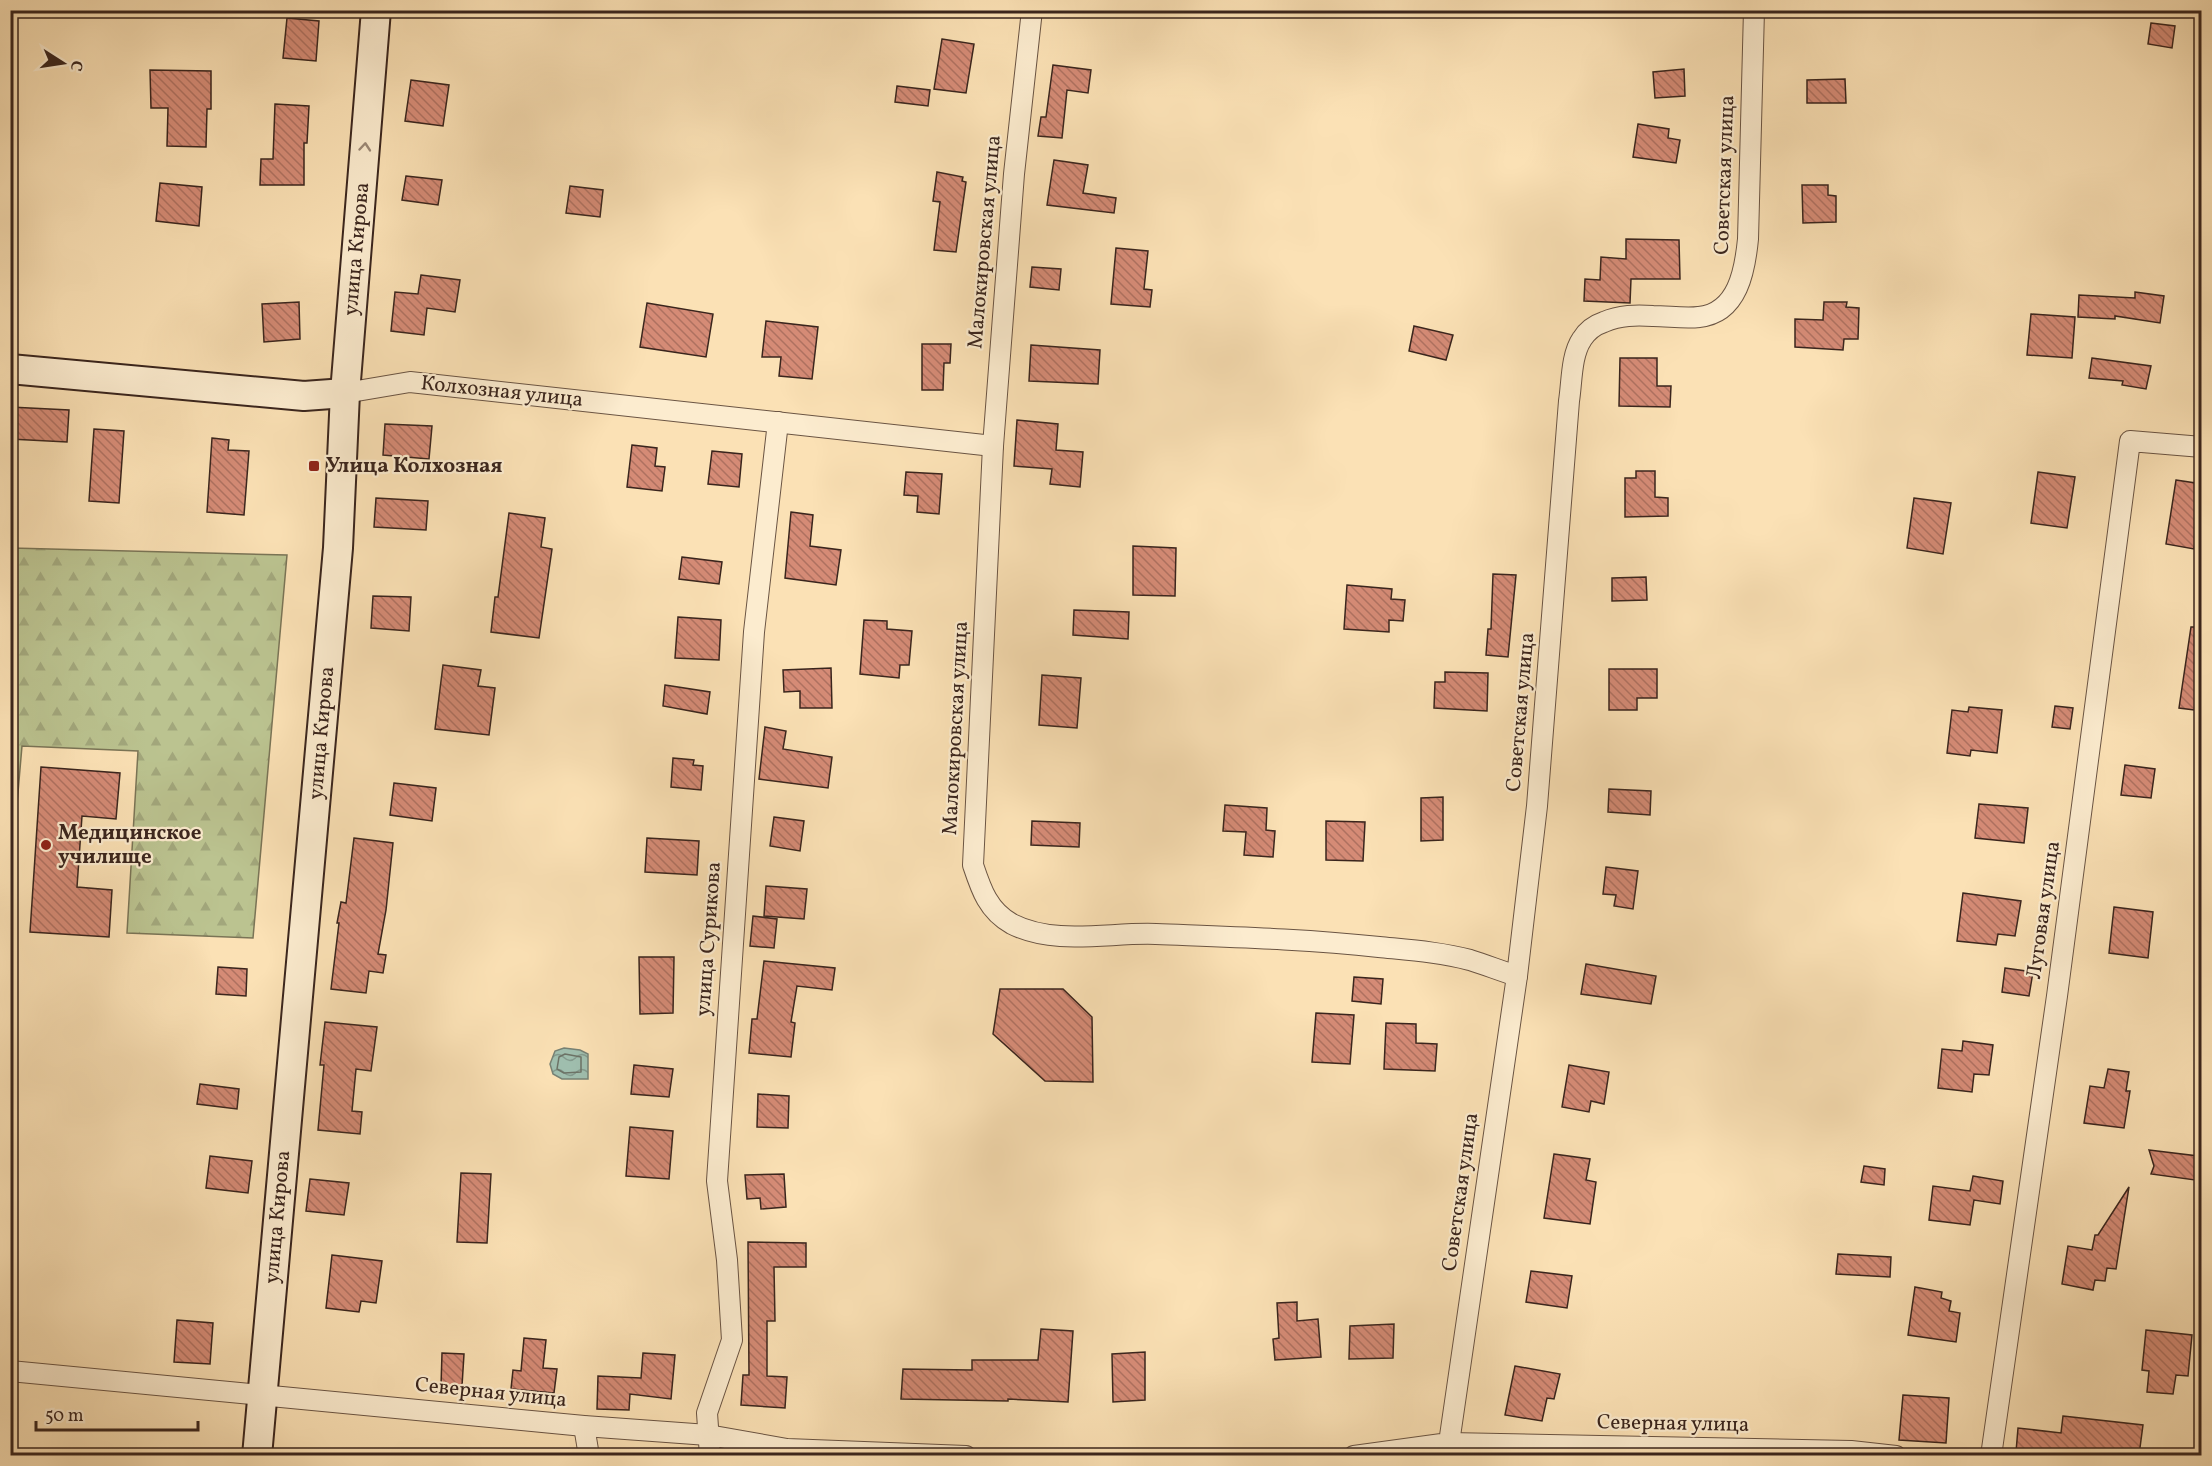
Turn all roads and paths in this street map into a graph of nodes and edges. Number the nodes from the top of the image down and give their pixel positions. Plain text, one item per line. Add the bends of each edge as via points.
1 (376, 10) edge
2 (1032, 10) edge
3 (1754, 10) edge
4 (10, 369) edge
5 (345, 393) junction
6 (778, 422) junction
7 (993, 446) junction
8 (2202, 447) edge
9 (1517, 976) junction
10 (10, 1371) edge
11 (262, 1395) junction
12 (584, 1426) junction
13 (708, 1435) junction
14 (1449, 1443) junction
15 (1850, 1453) edge
16 (257, 1455) edge
17 (589, 1455) edge
18 (710, 1455) edge
19 (966, 1455) edge
20 (1354, 1455) edge
21 (1896, 1455) edge
22 (1991, 1455) edge

5 -> 1 street, улица Кирова
2 - 7 street, Малокировская улица via 1014,174
3 - 9 street, Советская улица via 1748,239 1738,288 1727,304 1700,317 1632,315 1595,325 1582,339 1575,357 1537,806
4 - 5 street, Колхозная улица via 303,396
5 - 6 street, Колхозная улица via 410,382
5 - 11 street, улица Кирова via 338,548
6 - 7 street, Колхозная улица
6 - 13 street, улица Сурикова via 754,632 717,1181 732,1340 707,1413
7 - 9 street, Малокировская улица via 973,865 982,894 998,914 1035,932 1337,942 1428,952
8 - 22 street, Луговая улица via 2130,441
9 - 14 street, Советская улица
10 - 11 street, Северная улица
11 - 12 street, Северная улица
11 - 16 street, улица Кирова
12 - 13 street, Северная улица
12 - 17 street
13 - 18 street, улица Сурикова
13 - 19 street, Северная улица via 787,1449
14 - 15 street, Северная улица
14 - 20 street
15 - 21 street, Северная улица

